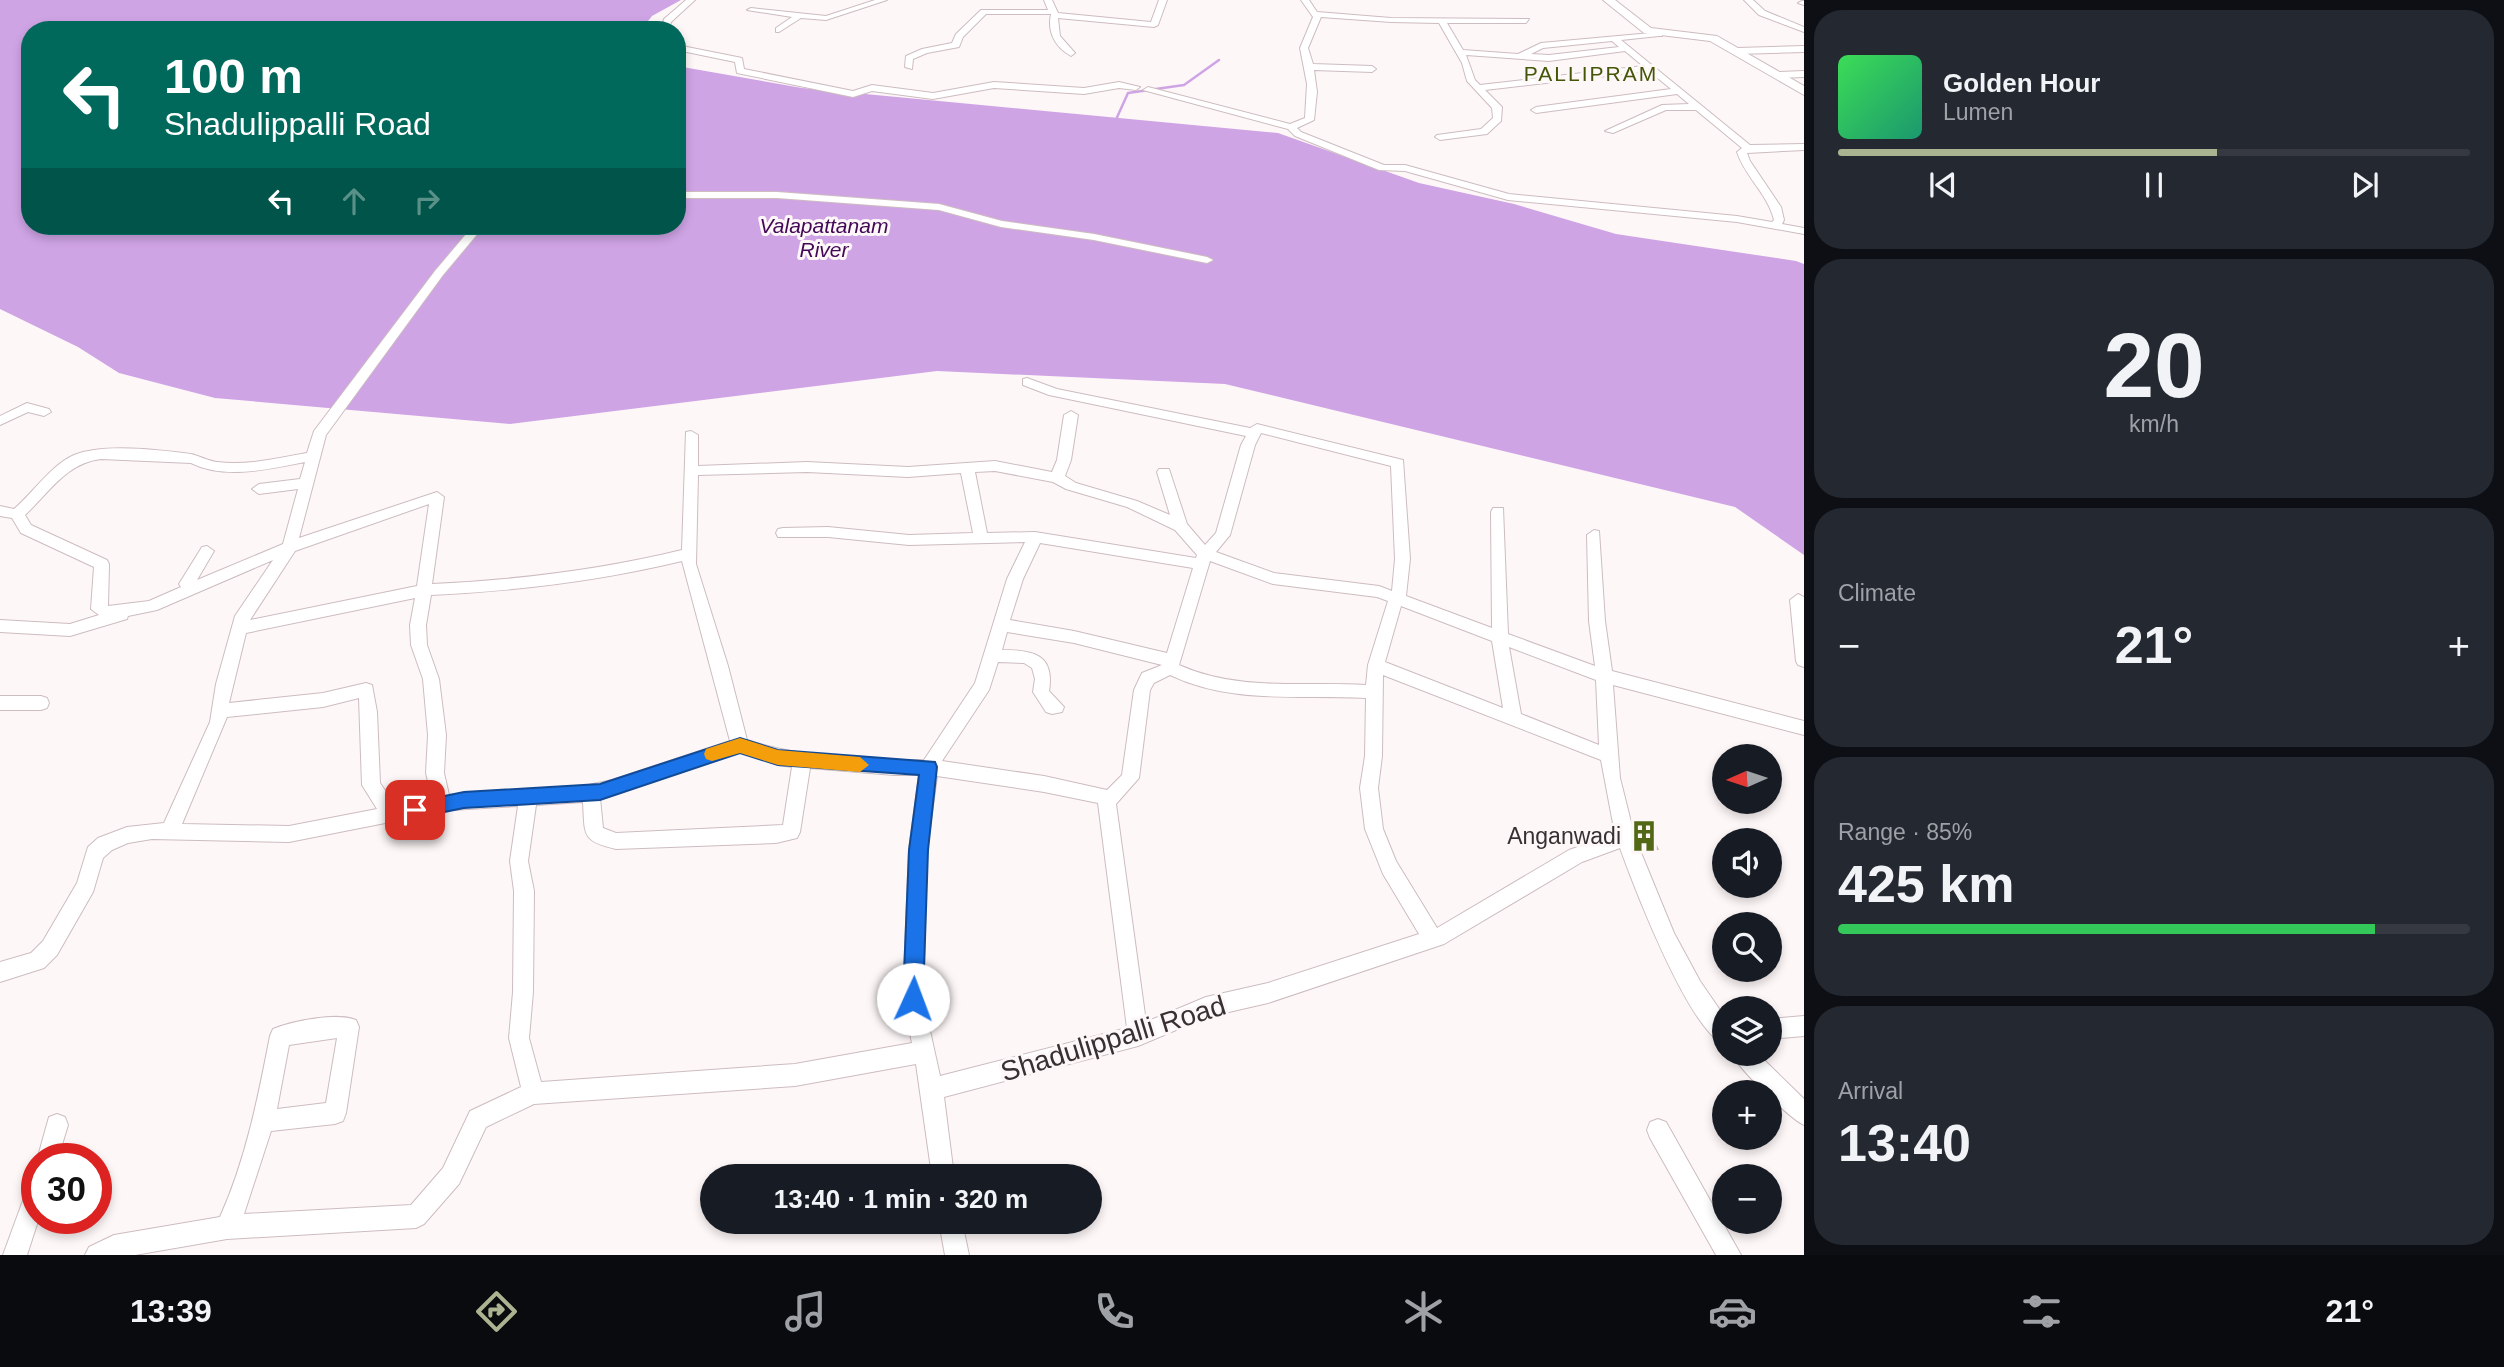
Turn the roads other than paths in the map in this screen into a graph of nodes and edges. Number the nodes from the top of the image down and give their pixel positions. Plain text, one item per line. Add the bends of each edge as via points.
1 (691, 0) edge
2 (883, 0) edge
3 (1048, 0) edge
4 (1163, 0) edge
5 (1305, 0) edge
6 (1608, 0) edge
7 (1748, 0) edge
8 (751, 10) dead end
9 (1054, 13) junction
10 (1314, 14) junction
11 (798, 16) junction
12 (1441, 20) junction
13 (667, 21) edge
14 (1526, 21) dead end
15 (779, 30) dead end
16 (1804, 30) edge
17 (1659, 34) junction
18 (1614, 38) junction
19 (1628, 48) junction
20 (686, 49) edge
21 (1804, 49) edge
22 (1737, 51) junction
23 (1460, 52) junction
24 (1071, 53) dead end
25 (1520, 55) junction
26 (909, 67) dead end
27 (1311, 67) junction
28 (1652, 68) junction
29 (1372, 69) dead end
30 (1804, 74) edge
31 (1779, 75) junction
32 (1136, 87) dead end
33 (1479, 88) junction
34 (1148, 90) dead end
35 (1679, 91) junction
36 (1804, 91) edge
37 (1700, 107) junction
38 (1536, 110) dead end
39 (1291, 127) junction
40 (1610, 131) dead end
41 (1440, 137) dead end
42 (1804, 147) edge
43 (1748, 148) junction
44 (686, 195) edge
45 (1776, 224) junction
46 (1804, 231) edge
47 (471, 235) edge
48 (1208, 260) dead end
49 (1027, 382) dead end
50 (44, 412) dead end
51 (1071, 415) dead end
52 (0, 421) edge
53 (1254, 433) junction
54 (691, 435) dead end
55 (313, 456) junction
56 (967, 468) junction
57 (691, 471) junction
58 (1164, 472) dead end
59 (1057, 478) junction
60 (307, 483) junction
61 (259, 489) dead end
62 (0, 511) edge
63 (1498, 512) dead end
64 (17, 514) junction
65 (1180, 526) junction
66 (783, 533) dead end
67 (1594, 535) dead end
68 (1035, 537) junction
69 (981, 538) junction
70 (289, 548) junction
71 (207, 551) dead end
72 (689, 554) junction
73 (1204, 559) junction
74 (196, 587) junction
75 (424, 590) junction
76 (1398, 599) junction
77 (1798, 600) dead end
78 (134, 610) junction
79 (1002, 625) junction
80 (0, 626) edge
81 (240, 628) junction
82 (1500, 639) junction
83 (993, 656) junction
84 (1804, 661) edge
85 (1172, 665) junction
86 (1376, 665) junction
87 (1604, 676) junction
88 (1373, 692) junction
89 (41, 703) dead end
90 (0, 704) edge
91 (1056, 708) dead end
92 (220, 711) junction
93 (1513, 717) junction
94 (1804, 727) edge
95 (740, 746) junction
96 (1606, 755) junction
97 (803, 760) junction
98 (929, 767) junction
99 (591, 793) junction
100 (528, 796) junction
101 (1109, 798) junction
102 (442, 803) junction
103 (392, 815) junction
104 (170, 831) junction
105 (1626, 838) junction
106 (1433, 938) junction
107 (0, 972) edge
108 (1712, 1017) edge
109 (1804, 1026) edge
110 (1782, 1028) edge
111 (1138, 1036) junction
112 (922, 1052) junction
113 (1755, 1066) edge
114 (932, 1089) junction
115 (533, 1093) junction
116 (1804, 1114) edge
117 (263, 1121) junction
118 (57, 1125) dead end
119 (1658, 1130) dead end
120 (52, 1143) edge
121 (941, 1164) edge
122 (228, 1227) junction
123 (22, 1234) edge
124 (953, 1234) edge
125 (15, 1255) edge
126 (97, 1255) edge
127 (957, 1255) edge
128 (1729, 1255) edge

1 - 13 street
2 - 11 street via 826,18
3 - 9 street
4 - 9 street via 1154,24
5 - 10 street
6 - 17 main road via 1648,31
7 - 16 street via 1762,13
8 - 11 street
9 - 24 street via 1054,34
9 - 26 street via 984,12 964,30 956,45 916,54 909,58
10 - 12 street
10 - 27 street via 1317,17 1304,48
11 - 15 street
12 - 14 street
12 - 23 street
17 - 18 street
17 - 22 main road via 1702,35
18 - 19 street
18 - 25 street via 1541,46
19 - 25 street via 1549,58
19 - 28 street
20 - 32 street via 739,60 740,71 853,94 872,88 933,96 994,85 1084,90
21 - 22 street
22 - 31 main road
23 - 25 street
23 - 33 street via 1471,81
27 - 29 street
27 - 39 street via 1314,95 1309,120
28 - 33 street
28 - 35 street
30 - 31 street
31 - 36 main road
33 - 41 street via 1497,107 1498,119 1491,129
34 - 39 street
35 - 37 street
35 - 38 street
37 - 40 street via 1665,107
37 - 43 street
39 - 45 street via 1383,169 1405,168 1508,197
42 - 43 street
43 - 45 street via 1742,152 1776,207
44 - 48 street via 777,195 939,207 1001,224
45 - 46 street
47 - 55 street via 319,434
49 - 53 street via 1054,392
50 - 52 street via 27,407
51 - 59 street
53 - 73 street via 1223,535
53 - 76 street via 1257,428 1275,431 1398,463 1402,556
54 - 57 street
55 - 60 street
55 - 64 street via 244,466 97,454 65,467
56 - 57 street
56 - 59 street via 995,466
56 - 69 street
57 - 72 street
58 - 65 street
59 - 65 street
60 - 61 street
60 - 70 street
62 - 64 street
63 - 82 street
64 - 78 street via 26,530 102,564 99,609
65 - 73 street
66 - 69 street via 909,540
67 - 87 street
68 - 69 street
68 - 73 street
68 - 79 street via 1015,579
70 - 74 street
70 - 75 street via 437,497
70 - 81 street via 256,593
71 - 74 street via 188,579 187,584
72 - 75 street via 603,575
72 - 95 street
73 - 76 street via 1273,578 1379,592
73 - 85 street
74 - 78 street
75 - 81 street
75 - 102 street via 419,645 431,680 437,735 435,773
76 - 82 street
76 - 86 street
77 - 84 street
78 - 80 street via 70,630
79 - 83 street
79 - 85 street via 1074,637
81 - 92 street
82 - 87 street
82 - 93 street
83 - 91 street via 1040,663 1044,677 1041,692
83 - 98 street via 978,694
85 - 88 street via 1190,678 1271,693
85 - 101 street via 1145,683 1130,778
86 - 88 street
86 - 93 street
87 - 94 street
87 - 96 street
88 - 106 street via 1371,822 1403,893
89 - 90 street
92 - 103 street via 323,700 366,690 371,785
92 - 104 street via 197,777
93 - 96 street
95 - 97 street
95 - 99 street
96 - 105 street
97 - 98 street
97 - 99 street via 791,832 776,835 616,841 600,837 594,830
98 - 101 street
98 - 112 street via 918,850 913,999
99 - 100 street
100 - 102 street
100 - 115 street via 519,861 524,891 519,1038
101 - 111 street
102 - 103 street
103 - 104 street via 289,834
104 - 107 street via 127,835 105,844 95,853 86,886 50,948 37,961
105 - 106 street, Shadulippalli Road via 1576,856
105 - 108 street via 1654,918
106 - 111 street, Shadulippalli Road via 1268,993 1206,1007
109 - 110 street
111 - 114 street, Shadulippalli Road
112 - 114 street
112 - 115 street via 795,1075
113 - 116 street
114 - 121 street
115 - 122 street via 478,1119 452,1177 416,1216
117 - 117 street via 335,1113 349,1027 280,1036
117 - 122 street
118 - 120 street
119 - 128 street
122 - 126 street via 114,1247
123 - 125 street
124 - 127 street

